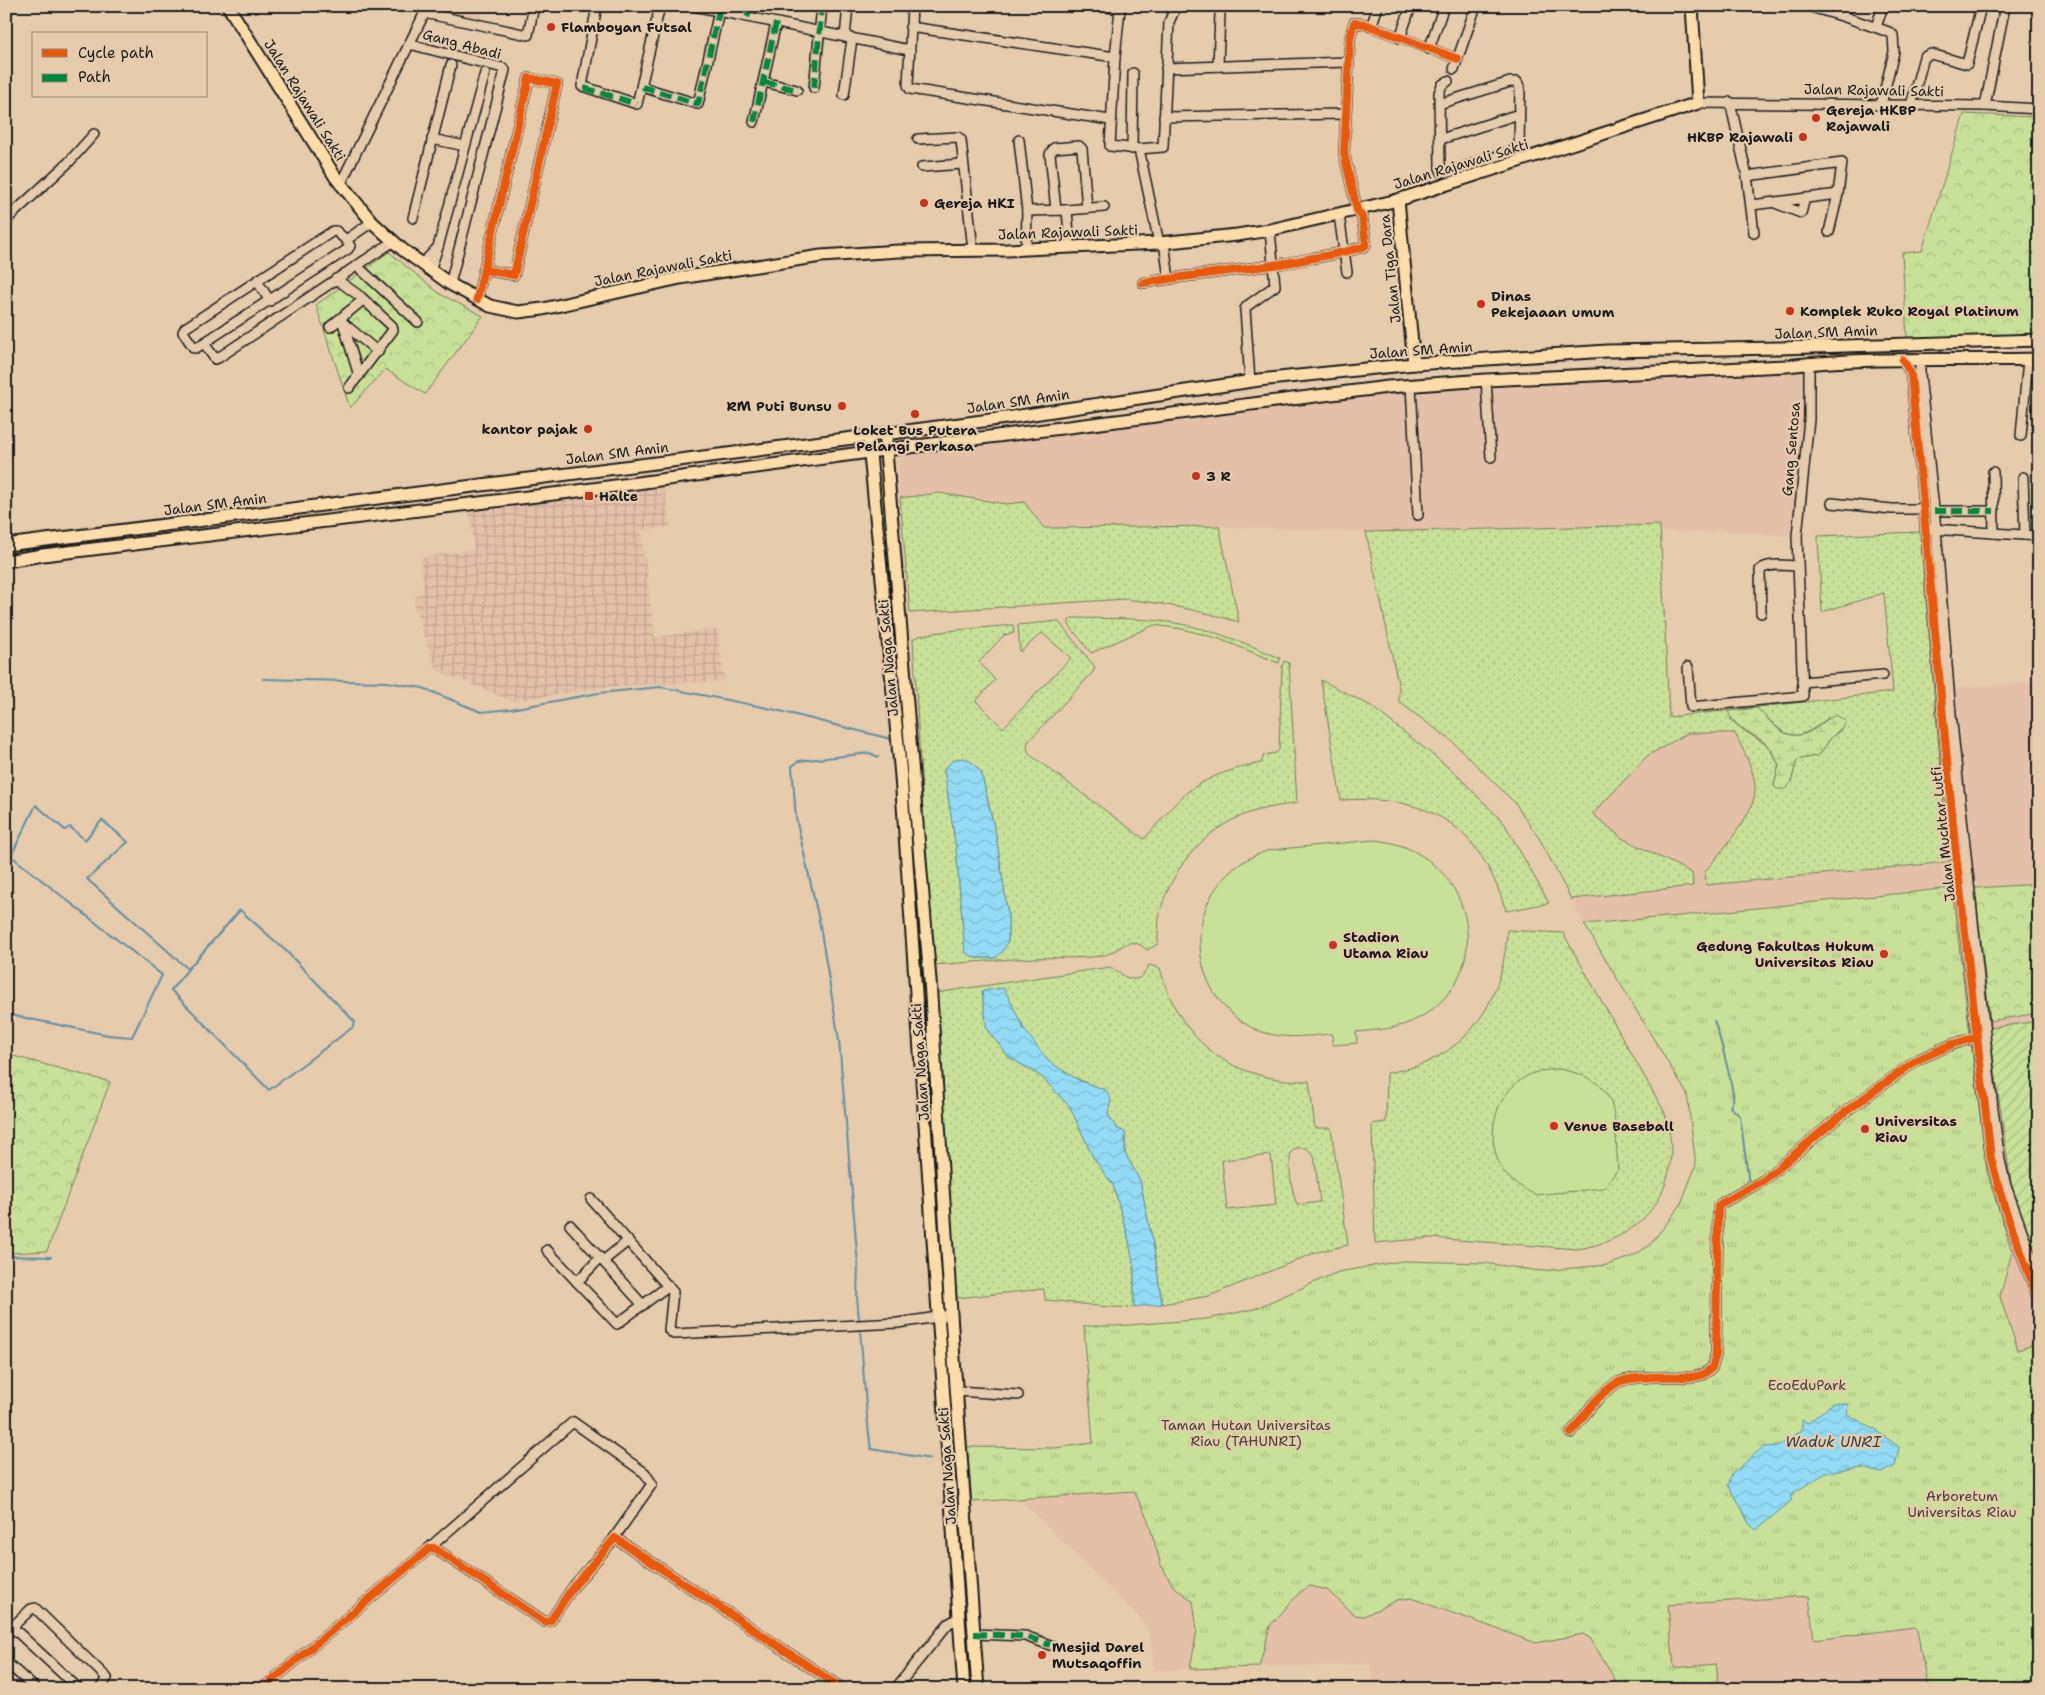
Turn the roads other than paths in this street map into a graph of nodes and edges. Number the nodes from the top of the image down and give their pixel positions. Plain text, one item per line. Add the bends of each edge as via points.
1 (228, 6) edge
2 (534, 6) edge
3 (597, 6) edge
4 (660, 6) edge
5 (694, 6) edge
6 (752, 6) edge
7 (822, 6) edge
8 (848, 6) edge
9 (912, 6) edge
10 (1101, 6) edge
11 (1378, 6) edge
12 (1410, 6) edge
13 (1444, 6) edge
14 (1476, 6) edge
15 (1692, 6) edge
16 (1846, 6) edge
17 (1883, 6) edge
18 (1981, 6) edge
19 (2005, 6) edge
20 (1811, 7) edge
21 (426, 10) edge
22 (719, 11) junction
23 (1174, 11) dead end
24 (1220, 14) dead end
25 (1842, 16) junction
26 (747, 17) junction
27 (776, 23) junction
28 (1371, 26) junction
29 (910, 27) junction
30 (1876, 27) junction
31 (820, 33) junction
32 (848, 38) junction
33 (1400, 38) junction
34 (409, 44) junction
35 (1429, 49) junction
36 (908, 50) junction
37 (1115, 57) junction
38 (1458, 59) junction
39 (1348, 62) junction
40 (451, 65) dead end
41 (1218, 66) junction
42 (1166, 68) junction
43 (1454, 68) dead end
44 (485, 73) dead end
45 (1133, 73) dead end
46 (1448, 81) dead end
47 (764, 82) junction
48 (642, 87) junction
49 (814, 88) dead end
50 (797, 90) dead end
51 (844, 95) dead end
52 (1730, 102) junction
53 (1698, 103) junction
54 (1439, 104) junction
55 (1881, 105) junction
56 (1911, 105) junction
57 (1984, 106) junction
58 (2039, 109) edge
59 (1346, 114) junction
60 (1519, 114) junction
61 (1164, 117) junction
62 (1110, 120) junction
63 (754, 122) dead end
64 (94, 134) dead end
65 (432, 139) junction
66 (918, 139) dead end
67 (1441, 139) junction
68 (1019, 140) dead end
69 (465, 146) junction
70 (1136, 149) junction
71 (963, 164) junction
72 (1488, 166) junction
73 (922, 167) dead end
74 (1747, 176) junction
75 (340, 185) junction
76 (1838, 194) junction
77 (1805, 198) junction
78 (1398, 200) junction
79 (1773, 202) junction
80 (1752, 205) junction
81 (1104, 207) dead end
82 (1088, 208) junction
83 (1056, 210) junction
84 (1067, 210) junction
85 (1356, 210) junction
86 (1027, 212) junction
87 (1339, 215) junction
88 (413, 218) dead end
89 (6, 220) edge
90 (372, 222) junction
91 (1270, 230) junction
92 (1829, 232) dead end
93 (1754, 233) dead end
94 (346, 240) junction
95 (394, 241) junction
96 (1161, 243) junction
97 (1070, 247) junction
98 (408, 248) dead end
99 (1026, 249) junction
100 (973, 250) junction
101 (1345, 252) junction
102 (357, 266) junction
103 (427, 266) junction
104 (1274, 266) junction
105 (484, 270) junction
106 (443, 272) dead end
107 (1347, 272) dead end
108 (1169, 278) junction
109 (336, 279) junction
110 (257, 280) junction
111 (1143, 283) dead end
112 (450, 284) junction
113 (363, 300) junction
114 (477, 300) junction
115 (270, 301) junction
116 (341, 321) junction
117 (418, 322) dead end
118 (330, 327) dead end
119 (2039, 340) edge
120 (2009, 341) junction
121 (204, 343) junction
122 (378, 352) junction
123 (2011, 358) junction
124 (1923, 359) junction
125 (2034, 359) edge
126 (1903, 360) junction
127 (1809, 363) junction
128 (1414, 364) junction
129 (359, 376) junction
130 (1255, 380) junction
131 (1486, 380) junction
132 (1411, 386) junction
133 (349, 388) dead end
134 (1263, 402) junction
135 (886, 434) junction
136 (869, 436) junction
137 (2021, 436) dead end
138 (791, 446) junction
139 (886, 451) junction
140 (869, 452) junction
141 (1491, 457) dead end
142 (795, 463) junction
143 (1993, 472) dead end
144 (2023, 477) dead end
145 (1832, 503) dead end
146 (1922, 509) junction
147 (1934, 511) junction
148 (1994, 511) junction
149 (1418, 515) dead end
150 (1924, 529) junction
151 (1936, 529) junction
152 (1994, 533) junction
153 (2025, 536) junction
154 (2039, 536) edge
155 (6, 545) edge
156 (6, 561) edge
157 (1798, 566) junction
158 (1761, 613) dead end
159 (1688, 667) dead end
160 (1883, 675) dead end
161 (1802, 682) junction
162 (1978, 1037) junction
163 (591, 1199) dead end
164 (570, 1225) dead end
165 (628, 1240) junction
166 (547, 1250) dead end
167 (602, 1260) junction
168 (2039, 1278) edge
169 (577, 1282) junction
170 (668, 1286) junction
171 (2039, 1301) edge
172 (643, 1305) junction
173 (951, 1315) junction
174 (938, 1319) junction
175 (957, 1391) junction
176 (1018, 1395) dead end
177 (1571, 1433) dead end
178 (614, 1538) junction
179 (429, 1548) junction
180 (958, 1618) junction
181 (9, 1630) edge
182 (974, 1634) junction
183 (1050, 1645) dead end
184 (6, 1662) edge
185 (36, 1689) edge
186 (79, 1689) edge
187 (100, 1689) edge
188 (262, 1689) edge
189 (843, 1689) edge
190 (895, 1689) edge
191 (964, 1689) edge
192 (978, 1689) edge

1 - 75 main road, Jalan Rajawali Sakti
2 - 21 street via 528,35
3 - 48 street via 582,85 637,104
4 - 48 street
5 - 22 street
6 - 26 street
7 - 31 street
8 - 32 street
9 - 29 street
10 - 37 street via 1120,8
11 - 28 street
12 - 33 street
13 - 35 street
14 - 38 street
15 - 53 main road
16 - 25 street
17 - 30 street
18 - 56 street via 1968,64 1931,54 1924,57
19 - 57 street
20 - 25 street
21 - 34 street
22 - 26 street
22 - 48 street via 698,104
23 - 42 street via 1169,22
24 - 41 street
25 - 30 street
26 - 27 street
27 - 31 street
27 - 47 street
28 - 33 street
28 - 39 street via 1354,23
29 - 36 street
29 - 37 street
30 - 55 street via 1893,35 1895,43
31 - 32 street
31 - 49 street
32 - 36 street
32 - 51 street
33 - 35 street
34 - 75 street
34 - 112 street, Gang Abadi via 503,68
35 - 38 street
36 - 62 street via 910,89
37 - 62 street
38 - 43 street
39 - 41 street
39 - 59 street
40 - 65 street
41 - 42 street
42 - 61 street
44 - 69 street
45 - 70 street
46 - 54 street via 1440,88
47 - 50 street
47 - 63 street
52 - 53 street, Jalan Rajawali Sakti
52 - 55 street, Jalan Rajawali Sakti
52 - 74 street
53 - 72 main road, Jalan Rajawali Sakti
54 - 60 street via 1514,82 1520,88
54 - 67 street
55 - 56 street, Jalan Rajawali Sakti
56 - 57 street, Jalan Rajawali Sakti
57 - 58 street, Jalan Rajawali Sakti
59 - 61 street
59 - 85 street via 1344,153
60 - 67 street
60 - 72 street via 1518,150
61 - 70 street via 1162,148
62 - 70 street via 1110,146
64 - 89 street
65 - 69 street
65 - 88 street
66 - 71 street via 958,137
67 - 72 street via 1442,172
68 - 86 street
69 - 103 street via 438,247
70 - 96 street
71 - 73 street
71 - 100 street
72 - 78 main road, Jalan Rajawali Sakti
74 - 76 street via 1841,162
74 - 80 street
75 - 90 main road, Jalan Rajawali Sakti
76 - 77 street
76 - 92 street
77 - 79 street
77 - 79 street via 1801,213
78 - 85 main road, Jalan Rajawali Sakti
78 - 128 main road, Jalan Tiga Dara
79 - 80 street
80 - 93 street
81 - 82 street
82 - 83 street via 1082,149 1079,146 1051,150
82 - 84 street
83 - 84 street
83 - 86 street
84 - 97 street
85 - 87 main road, Jalan Rajawali Sakti
85 - 101 street via 1362,217 1366,244
86 - 99 street
87 - 91 main road, Jalan Rajawali Sakti
87 - 101 street
90 - 94 street
90 - 95 main road, Jalan Rajawali Sakti
91 - 96 main road, Jalan Rajawali Sakti
91 - 104 street
94 - 110 street via 333,231
94 - 115 street via 350,246 348,249
95 - 102 street
95 - 103 main road, Jalan Rajawali Sakti
96 - 97 main road, Jalan Rajawali Sakti
96 - 108 street
97 - 99 main road, Jalan Rajawali Sakti
98 - 103 street
99 - 100 main road, Jalan Rajawali Sakti
100 - 114 main road, Jalan Rajawali Sakti via 899,251 777,261 669,280 531,311 499,308
101 - 104 street
101 - 107 street
102 - 109 street
102 - 117 street
103 - 106 street
103 - 112 main road, Jalan Rajawali Sakti
104 - 108 street
104 - 130 street via 1275,286 1245,308
105 - 105 street via 529,78 557,84 514,274
105 - 114 street
108 - 111 street
109 - 113 street
109 - 121 street via 217,359
110 - 115 street
110 - 121 street via 183,329 194,348
112 - 114 main road, Jalan Rajawali Sakti
113 - 116 street
113 - 122 street via 393,329
115 - 121 street
116 - 118 street
116 - 122 street
116 - 129 street
119 - 120 main road, Jalan SM Amin
120 - 123 main road
120 - 128 main road, Jalan SM Amin via 1607,352
122 - 129 street
123 - 124 main road
123 - 125 main road
124 - 126 main road
124 - 147 street, Jalan Muchtar Lutfi via 1920,374
125 - 137 street
126 - 127 main road
126 - 146 street, Jalan Muchtar Lutfi via 1911,374
127 - 131 main road
127 - 157 street, Gang Sentosa via 1809,419 1797,536
128 - 130 main road, Jalan SM Amin
129 - 133 street
130 - 134 main road
130 - 135 main road, Jalan SM Amin
131 - 132 main road
131 - 141 street
132 - 134 main road
132 - 149 street
134 - 139 main road
135 - 136 main road, Jalan SM Amin
135 - 139 main road, Jalan Naga Sakti
136 - 138 main road, Jalan SM Amin
136 - 140 main road, Jalan Naga Sakti
138 - 142 main road
138 - 155 main road, Jalan SM Amin
139 - 140 main road
139 - 173 main road, Jalan Naga Sakti via 929,970
140 - 142 main road
140 - 174 main road, Jalan Naga Sakti via 901,776
142 - 156 main road
143 - 148 street
144 - 153 street
145 - 146 street
146 - 150 street, Jalan Muchtar Lutfi
147 - 148 street
147 - 151 street, Jalan Muchtar Lutfi
148 - 152 street
150 - 151 street
150 - 162 street, Jalan Muchtar Lutfi
151 - 152 street
151 - 168 street, Jalan Muchtar Lutfi via 1951,714 1997,1139 2006,1186
152 - 153 street
153 - 154 street
157 - 158 street via 1768,566 1760,570
157 - 161 street, Gang Sentosa
159 - 161 street via 1691,707 1803,696
160 - 161 street
162 - 171 street, Jalan Muchtar Lutfi via 1994,1172
162 - 177 street via 1917,1060 1845,1112 1772,1174 1718,1206 1716,1354 1712,1368 1693,1377 1636,1379 1618,1383 1590,1409
163 - 165 street
164 - 167 street
165 - 167 street
165 - 170 street
166 - 169 street
167 - 169 street
167 - 172 street
169 - 172 street via 617,1324
170 - 172 street
170 - 174 street via 673,1292 669,1330 674,1334 898,1324
173 - 174 street
173 - 175 main road, Jalan Naga Sakti
174 - 180 main road, Jalan Naga Sakti
175 - 176 street
175 - 182 main road, Jalan Naga Sakti
178 - 179 street via 573,1587 551,1620 545,1622 434,1548
178 - 179 street via 652,1484 645,1473 573,1422
178 - 189 street
179 - 188 street
180 - 190 street via 948,1624
180 - 191 main road, Jalan Naga Sakti
181 - 186 street
181 - 187 street via 35,1608 107,1677
182 - 183 street via 1025,1636
182 - 192 main road, Jalan Naga Sakti
184 - 185 street

